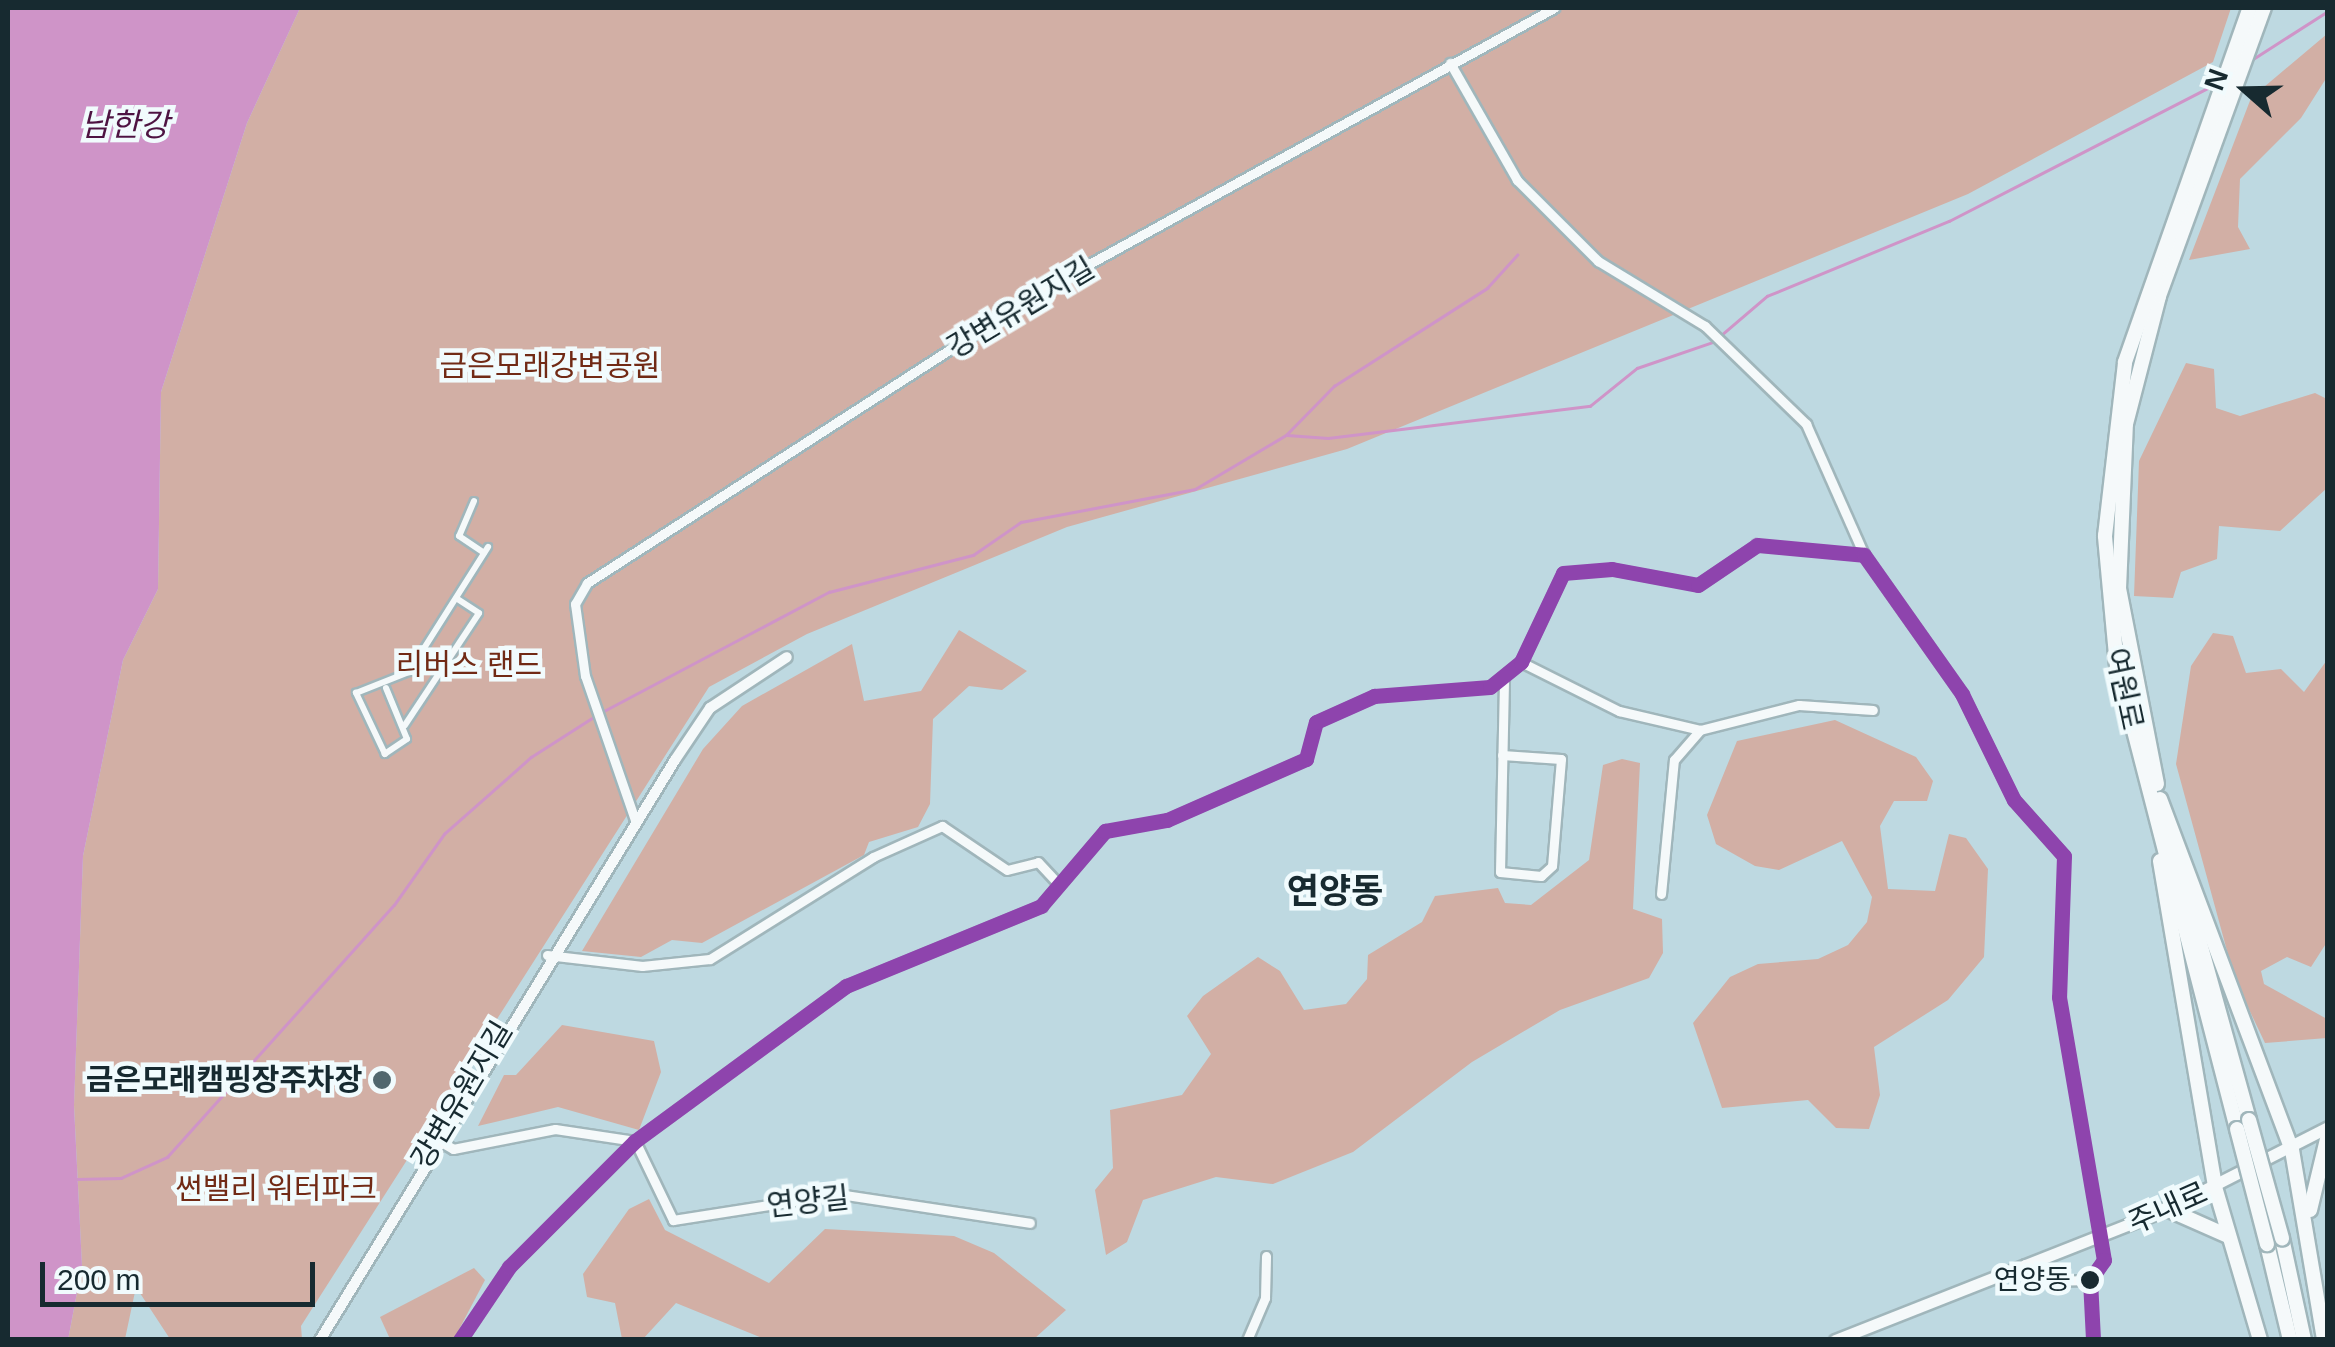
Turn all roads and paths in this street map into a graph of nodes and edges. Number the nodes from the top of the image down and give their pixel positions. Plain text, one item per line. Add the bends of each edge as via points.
1 (1554, 8) edge
2 (2250, 8) edge
3 (2264, 8) edge
4 (1450, 63) junction
5 (2170, 248) junction
6 (474, 501) dead end
7 (1864, 555) junction
8 (456, 598) junction
9 (788, 657) dead end
10 (1522, 662) junction
11 (1504, 676) junction
12 (386, 688) junction
13 (1874, 710) dead end
14 (406, 725) junction
15 (1700, 730) junction
16 (1502, 756) junction
17 (2157, 802) junction
18 (634, 820) junction
19 (1056, 881) junction
20 (1661, 894) dead end
21 (547, 955) junction
22 (2243, 1124) junction
23 (2328, 1127) edge
24 (2328, 1135) edge
25 (436, 1140) junction
26 (635, 1142) junction
27 (2292, 1150) junction
28 (2215, 1187) junction
29 (2167, 1209) junction
30 (2308, 1221) junction
31 (1030, 1223) dead end
32 (2228, 1236) junction
33 (2099, 1238) junction
34 (1266, 1256) dead end
35 (2025, 1264) junction
36 (2090, 1280) junction
37 (320, 1340) edge
38 (460, 1340) edge
39 (1248, 1340) edge
40 (1835, 1340) edge
41 (2093, 1340) edge
42 (2260, 1340) edge
43 (2290, 1340) edge
44 (2304, 1340) edge
45 (2324, 1340) edge

1 - 4 street, 강변유원지길
2 - 5 highway
3 - 5 highway
4 - 7 street via 1517,180 1598,262 1712,335 1806,424
4 - 18 street, 강변유원지길 via 1042,290 602,570 574,604 585,676
5 - 17 highway, 여원로 via 2126,362 2105,536 2117,666
6 - 8 street via 459,536 486,550
7 - 10 street via 1757,545 1698,584 1612,569 1563,573
7 - 33 street via 1962,694 2014,800 2064,856 2059,997
8 - 12 street via 410,672
8 - 14 street via 480,614
9 - 18 street, 강변유원지길 via 710,708
10 - 11 street
10 - 15 street via 1618,711
11 - 16 street
11 - 19 street via 1490,687 1374,696 1316,722 1306,759 1167,820 1104,830
12 - 14 street
12 - 14 street via 356,693 380,753 407,745
13 - 15 street via 1799,705
15 - 20 street via 1674,760
16 - 16 street via 1500,872 1542,876 1552,866 1560,759
17 - 22 highway, 여원로
17 - 27 highway
17 - 28 highway via 2172,964 2206,1094
18 - 21 street, 강변유원지길
19 - 21 street via 1038,862 1007,870 942,826 874,856 710,959 642,966
19 - 26 street via 1041,906 846,986
21 - 25 street, 강변유원지길
22 - 43 highway, bridge
22 - 44 highway, bridge via 2282,1238
23 - 27 main road, 주내로
24 - 30 highway
25 - 26 street via 453,1150 556,1129
25 - 37 street, 강변유원지길
26 - 31 street, 연양길 via 673,1220 839,1194
26 - 38 street via 509,1267
27 - 28 main road, 주내로
27 - 30 highway
28 - 29 main road, 주내로
28 - 32 highway
29 - 32 highway
29 - 33 main road, 주내로
30 - 45 highway
32 - 42 highway
33 - 35 main road, 주내로
33 - 36 street via 2104,1260
34 - 39 street via 1265,1298
35 - 36 street via 2046,1281
35 - 40 main road, 주내로
36 - 41 street

